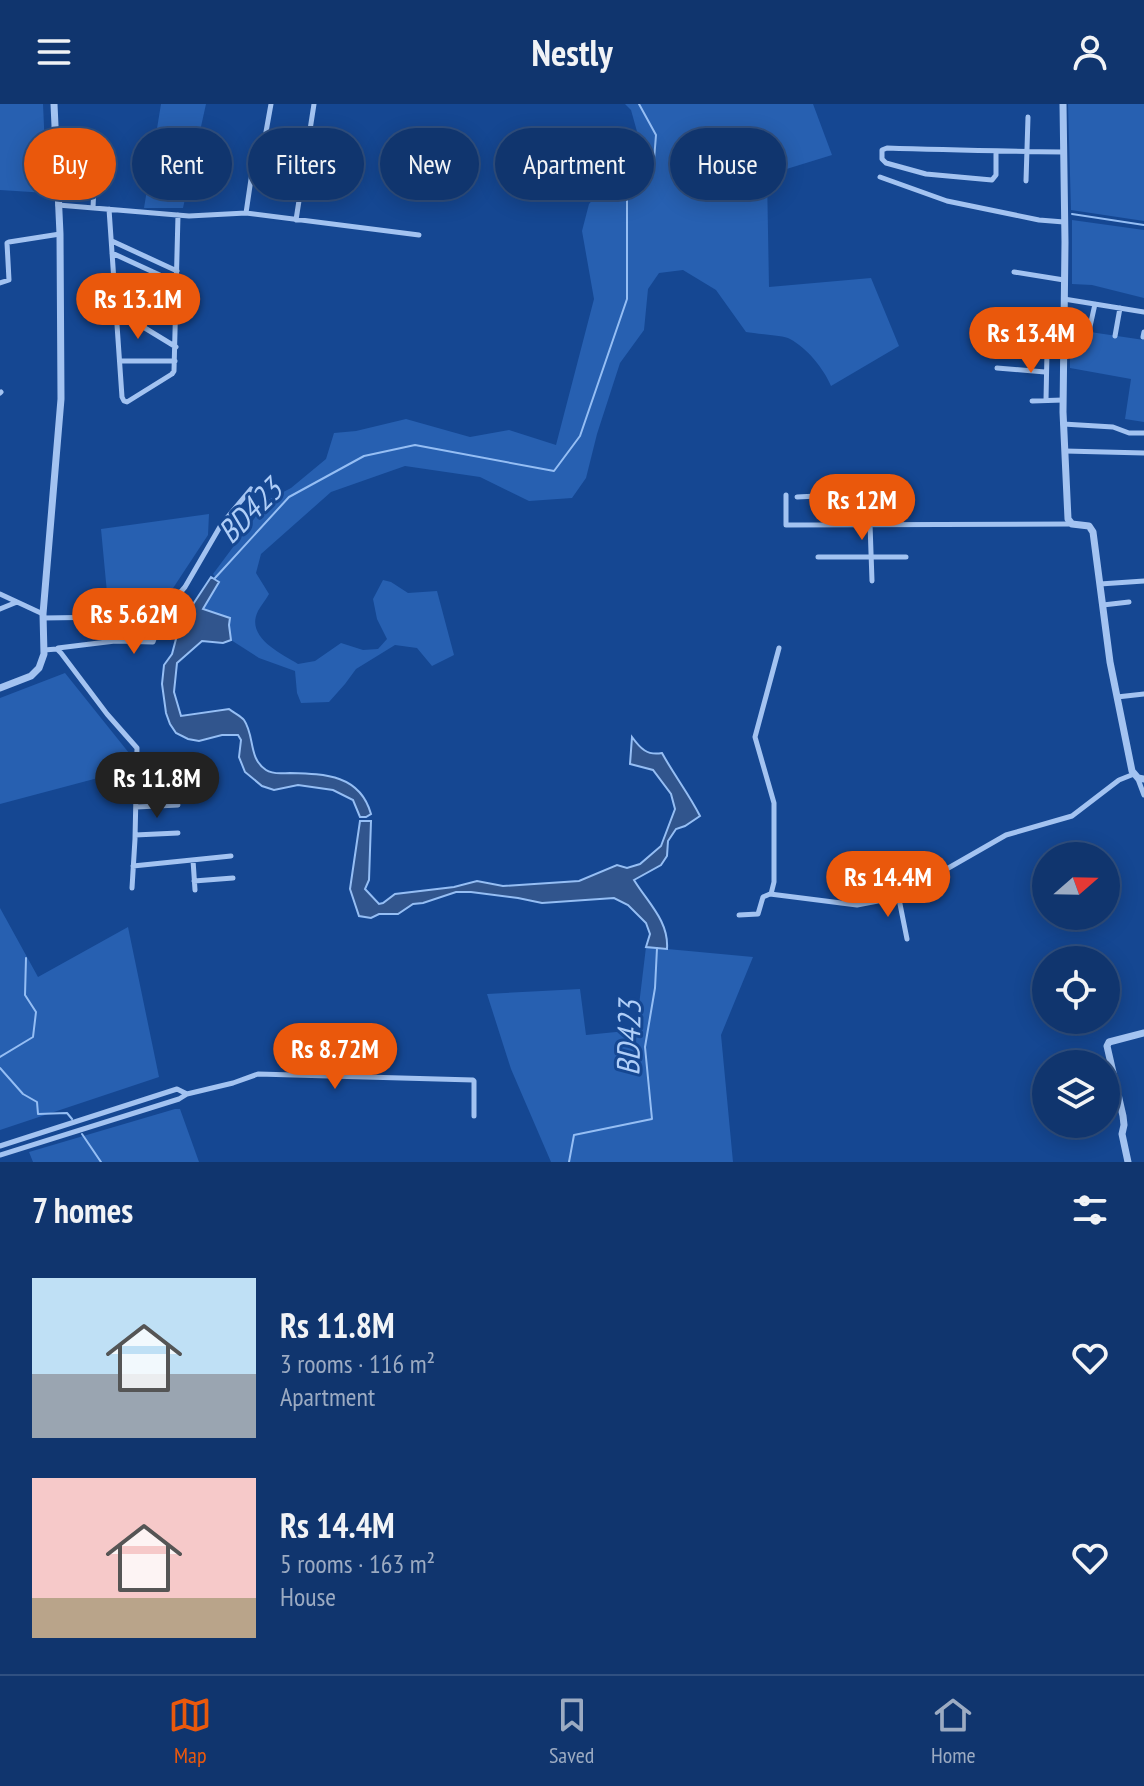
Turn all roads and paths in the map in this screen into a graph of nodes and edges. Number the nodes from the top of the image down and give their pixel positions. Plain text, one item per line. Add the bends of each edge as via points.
1 (54, 104) edge
2 (271, 104) edge
3 (314, 104) edge
4 (1063, 104) edge
5 (1028, 117) dead end
6 (267, 128) edge
7 (310, 128) edge
8 (996, 151) junction
9 (1027, 151) junction
10 (1063, 152) junction
11 (880, 177) dead end
12 (1026, 181) dead end
13 (93, 200) edge
14 (248, 200) edge
15 (299, 200) edge
16 (58, 205) junction
17 (93, 208) junction
18 (109, 209) junction
19 (246, 213) junction
20 (178, 215) junction
21 (296, 220) junction
22 (1064, 222) junction
23 (60, 234) junction
24 (419, 235) dead end
25 (112, 241) junction
26 (112, 253) junction
27 (7, 255) junction
28 (0, 258) edge
29 (177, 271) junction
30 (1014, 272) dead end
31 (1064, 280) junction
32 (0, 283) edge
33 (177, 283) junction
34 (1064, 299) junction
35 (1095, 304) junction
36 (1120, 308) junction
37 (116, 310) junction
38 (1144, 312) edge
39 (1089, 331) dead end
40 (1115, 336) dead end
41 (176, 347) junction
42 (1047, 351) dead end
43 (120, 361) junction
44 (175, 361) junction
45 (997, 368) dead end
46 (1045, 372) junction
47 (1046, 400) junction
48 (1063, 400) junction
49 (1032, 401) dead end
50 (1063, 424) junction
51 (1144, 433) edge
52 (1064, 451) junction
53 (1144, 453) edge
54 (251, 489) dead end
55 (786, 495) dead end
56 (797, 497) dead end
57 (862, 524) junction
58 (870, 524) junction
59 (1072, 524) junction
60 (818, 557) dead end
61 (871, 557) junction
62 (906, 557) dead end
63 (872, 581) dead end
64 (1144, 581) edge
65 (1100, 584) junction
66 (0, 594) edge
67 (17, 602) junction
68 (1129, 602) dead end
69 (1103, 605) junction
70 (0, 609) edge
71 (43, 616) junction
72 (115, 641) junction
73 (779, 648) dead end
74 (57, 649) junction
75 (44, 650) junction
76 (0, 688) edge
77 (1144, 694) edge
78 (1117, 697) junction
79 (136, 776) junction
80 (177, 777) dead end
81 (1139, 777) edge
82 (1144, 795) edge
83 (178, 805) dead end
84 (136, 807) junction
85 (178, 833) dead end
86 (135, 835) junction
87 (231, 856) dead end
88 (193, 860) junction
89 (133, 866) junction
90 (233, 878) dead end
91 (194, 881) junction
92 (132, 888) dead end
93 (195, 890) dead end
94 (771, 894) junction
95 (898, 894) junction
96 (739, 915) dead end
97 (907, 939) dead end
98 (1144, 1033) edge
99 (187, 1094) junction
100 (474, 1116) dead end
101 (0, 1146) edge
102 (0, 1155) edge
103 (1128, 1162) edge

1 - 16 street
2 - 6 street
3 - 7 street
4 - 10 street
5 - 9 street
8 - 8 street via 992,180 926,174 882,159 887,148
8 - 9 street
9 - 10 street
9 - 12 street
10 - 22 street
11 - 22 street via 947,201
13 - 17 street
14 - 19 street
15 - 21 street
16 - 17 street
16 - 23 street
17 - 18 street
18 - 20 street
18 - 25 street
19 - 20 street
19 - 21 street
20 - 29 street
21 - 24 street
22 - 31 street
23 - 27 street via 11,241
23 - 71 street via 61,399
25 - 26 street
25 - 29 street
26 - 33 street
26 - 37 street
27 - 28 street
27 - 32 street via 9,280
29 - 33 street
30 - 31 street
31 - 34 street
33 - 41 street
34 - 35 street
34 - 48 street
35 - 36 street
35 - 39 street
36 - 38 street
36 - 40 street
37 - 41 street
37 - 43 street
41 - 44 street
42 - 46 street
43 - 44 street
43 - 44 street via 122,397 127,402 172,374
45 - 46 street
46 - 47 street
47 - 48 street
47 - 49 street
48 - 50 street
50 - 51 street
50 - 52 street
52 - 53 street
52 - 59 street
54 - 72 street via 164,611 153,642
55 - 57 street via 786,525
56 - 57 street via 858,494
57 - 58 street
58 - 59 street
58 - 61 street
59 - 65 street via 1091,528
60 - 61 street
61 - 62 street
61 - 63 street
64 - 65 street
65 - 69 street
66 - 67 street
67 - 70 street
67 - 71 street
68 - 69 street
69 - 78 street
71 - 72 street via 113,617
71 - 75 street
72 - 74 street
73 - 94 street via 755,737 774,803
74 - 75 street
74 - 79 street via 137,748
75 - 76 street via 31,676
77 - 78 street
78 - 81 street via 1132,771
79 - 80 street
79 - 84 street
81 - 82 street
81 - 95 street via 1119,780 1072,816 1006,835
83 - 84 street
84 - 86 street
85 - 86 street
86 - 89 street
87 - 88 street
88 - 89 street
88 - 91 street
89 - 92 street
90 - 91 street
91 - 93 street
94 - 95 street via 857,905
94 - 96 street via 763,897 758,914
95 - 97 street
98 - 103 street via 1107,1046
99 - 100 street via 258,1074 471,1079
99 - 101 street via 177,1089
99 - 102 street

